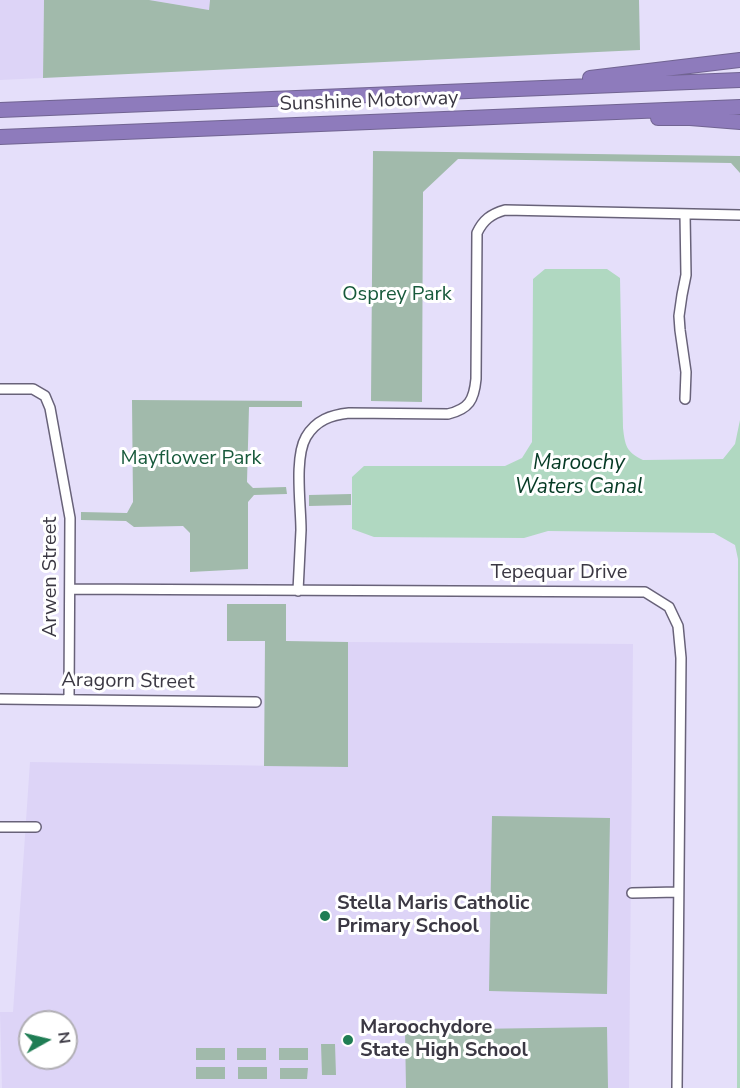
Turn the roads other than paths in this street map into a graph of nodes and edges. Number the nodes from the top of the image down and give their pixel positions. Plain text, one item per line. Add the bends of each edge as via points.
1 (740, 60) edge
2 (740, 80) edge
3 (569, 86) junction
4 (740, 107) edge
5 (0, 110) edge
6 (554, 114) junction
7 (740, 122) edge
8 (0, 137) edge
9 (685, 214) junction
10 (740, 215) edge
11 (0, 389) edge
12 (684, 399) dead end
13 (70, 589) junction
14 (298, 591) junction
15 (0, 699) edge
16 (69, 699) junction
17 (256, 702) dead end
18 (0, 827) edge
19 (36, 827) dead end
20 (678, 892) junction
21 (632, 893) dead end
22 (677, 1088) edge

1 - 3 highway via 594,77
2 - 3 highway, Sunshine Motorway
3 - 5 highway, Sunshine Motorway
4 - 6 highway, Sunshine Motorway
6 - 7 highway via 584,119 690,118
6 - 8 highway, Sunshine Motorway
9 - 10 street
9 - 12 street via 686,275 679,316 686,372
9 - 14 street via 505,210 488,217 477,233 476,379 469,404 448,414 334,415 311,430 301,453
11 - 13 street, Arwen Street via 33,389 45,396 50,408 70,518
13 - 14 street, Tepequar Drive
13 - 16 street, Arwen Street
14 - 20 street, Tepequar Drive via 645,591 669,608 678,626 681,658
15 - 16 street, Aragorn Street
16 - 17 street, Aragorn Street
18 - 19 street
20 - 21 street
20 - 22 street, Tepequar Drive

